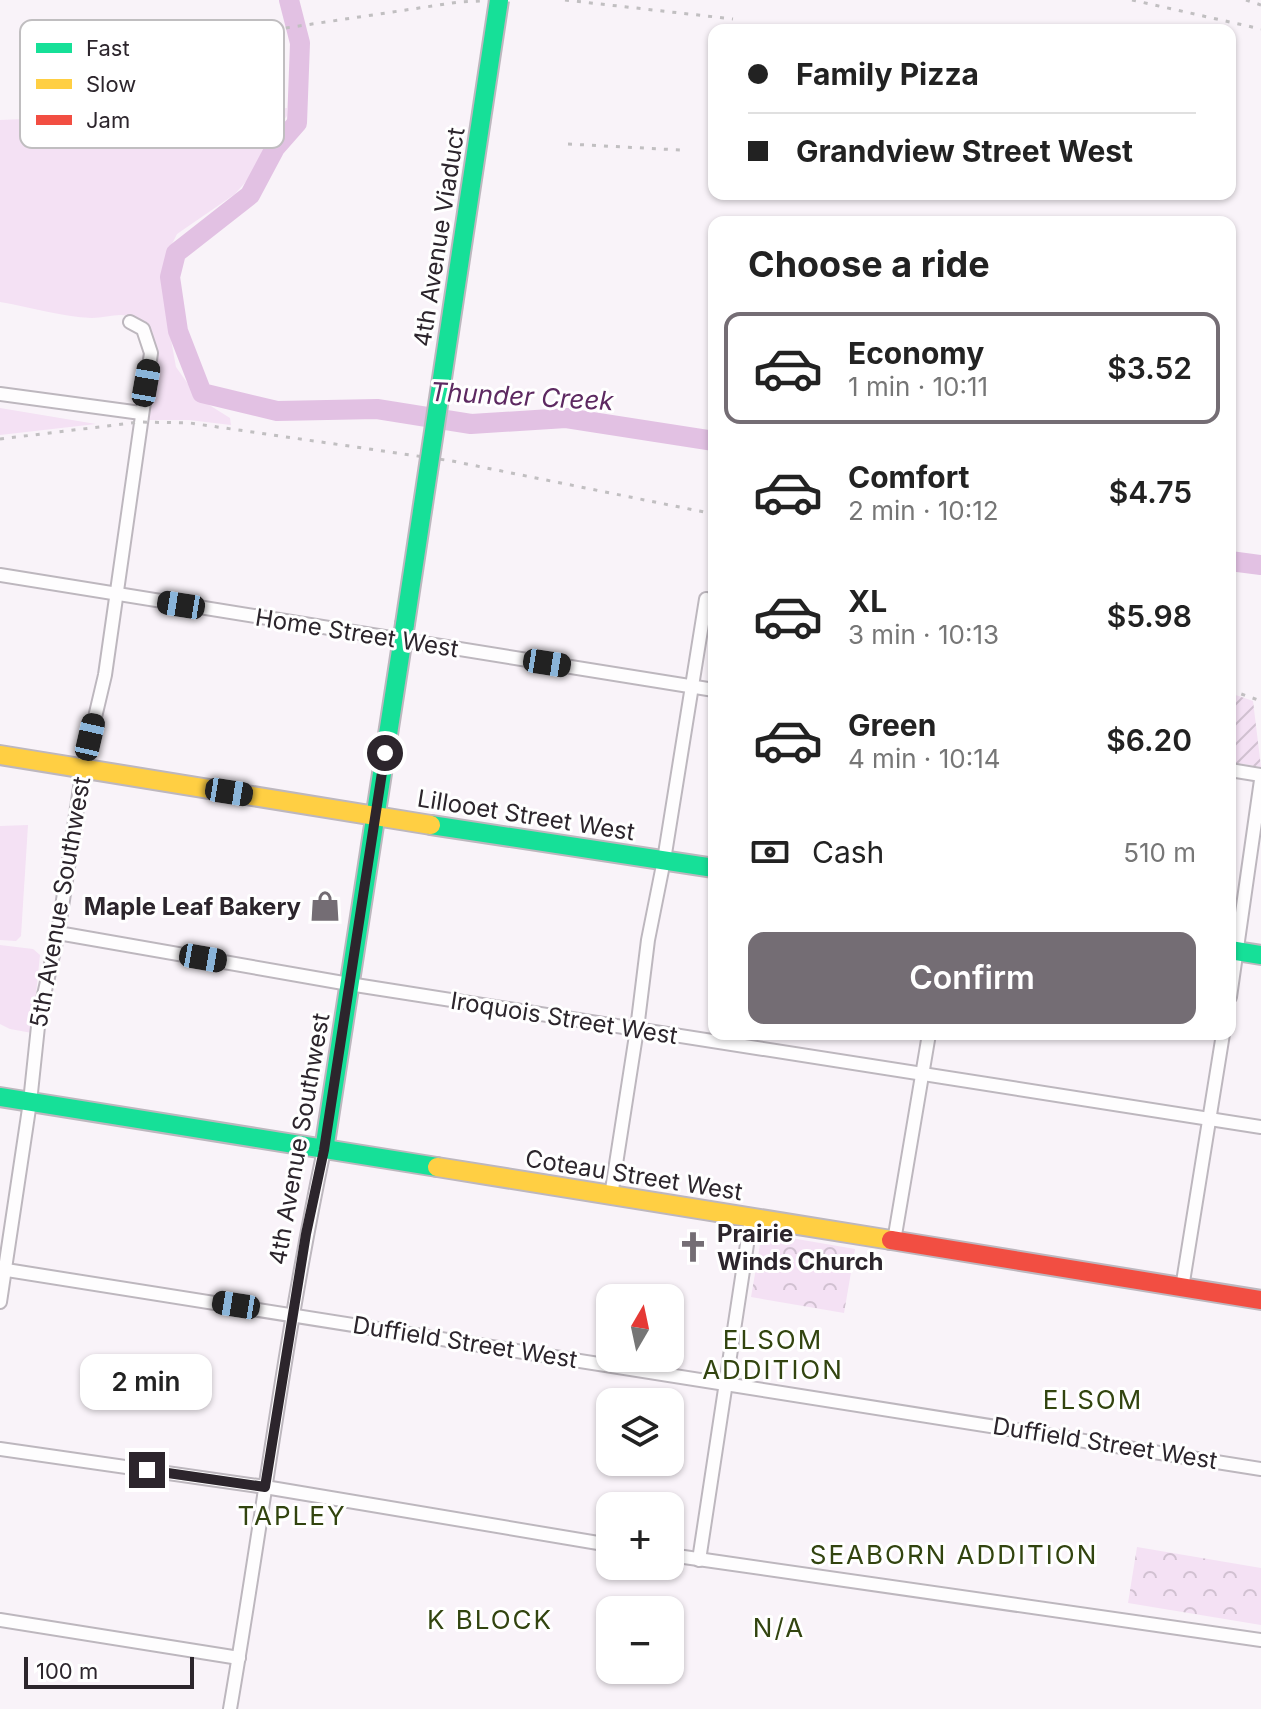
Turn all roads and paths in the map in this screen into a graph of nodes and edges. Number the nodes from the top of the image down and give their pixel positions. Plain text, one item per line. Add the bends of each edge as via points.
1 (499, 0) edge
2 (130, 322) dead end
3 (0, 394) edge
4 (141, 413) junction
5 (0, 575) edge
6 (118, 594) junction
7 (706, 599) dead end
8 (403, 633) junction
9 (691, 686) junction
10 (708, 689) edge
11 (0, 755) edge
12 (83, 768) junction
13 (1236, 772) edge
14 (1261, 778) edge
15 (375, 816) junction
16 (664, 860) junction
17 (708, 867) edge
18 (58, 933) junction
19 (1236, 938) edge
20 (1236, 951) edge
21 (1261, 955) edge
22 (349, 984) junction
23 (637, 1029) junction
24 (928, 1040) edge
25 (1222, 1040) edge
26 (922, 1075) junction
27 (0, 1097) edge
28 (30, 1102) junction
29 (1208, 1119) junction
30 (1261, 1127) edge
31 (324, 1150) junction
32 (611, 1196) junction
33 (751, 1218) junction
34 (894, 1241) junction
35 (2, 1269) edge
36 (1182, 1288) junction
37 (1261, 1300) edge
38 (0, 1302) edge
39 (293, 1314) junction
40 (726, 1383) junction
41 (0, 1449) edge
42 (1261, 1469) edge
43 (265, 1487) junction
44 (596, 1543) edge
45 (684, 1557) edge
46 (699, 1560) junction
47 (0, 1620) edge
48 (1261, 1640) edge
49 (239, 1658) junction
50 (230, 1709) edge

1 - 8 street, 4th Avenue Viaduct, bridge
2 - 4 street, 5th Avenue Southwest via 143,329 151,353
3 - 4 street
4 - 6 street, 5th Avenue Southwest
5 - 6 street, Home Street West
6 - 8 street, Home Street West
6 - 12 street, 5th Avenue Southwest
7 - 9 street
8 - 9 street, Home Street West
8 - 15 street, 4th Avenue Southwest
9 - 10 street, Home Street West
9 - 16 street
11 - 12 street, Lillooet Street West
12 - 15 street, Lillooet Street West
12 - 18 street, 5th Avenue Southwest
13 - 14 street
14 - 19 street
15 - 16 street, Lillooet Street West
15 - 22 street, 4th Avenue Southwest
16 - 17 street, Lillooet Street West
16 - 23 street
18 - 22 street, Iroquois Street West
18 - 28 street, 5th Avenue Southwest via 39,1017
20 - 21 street
22 - 23 street, Iroquois Street West
22 - 31 street, 4th Avenue Southwest
23 - 26 street, Iroquois Street West
23 - 32 street
24 - 26 street
25 - 29 street
26 - 29 street, Iroquois Street West
26 - 34 street
27 - 28 street, Coteau Street West
28 - 31 street, Coteau Street West
28 - 35 street, 5th Avenue Southwest
29 - 30 street, Iroquois Street West
29 - 36 street
31 - 32 street, Coteau Street West
31 - 39 street, 4th Avenue Southwest
32 - 33 street, Coteau Street West
33 - 34 street, Coteau Street West
33 - 40 street
34 - 36 street, Coteau Street West
35 - 38 street, 5th Avenue Southwest
35 - 39 street, Duffield Street West
36 - 37 street, Coteau Street West
39 - 40 street, Duffield Street West
39 - 43 street, 4th Avenue Southwest
40 - 42 street, Duffield Street West
40 - 46 street
41 - 43 street
43 - 44 street
43 - 49 street, 4th Avenue Southwest
45 - 46 street
46 - 48 street
47 - 49 street
49 - 50 street, 4th Avenue Southwest

